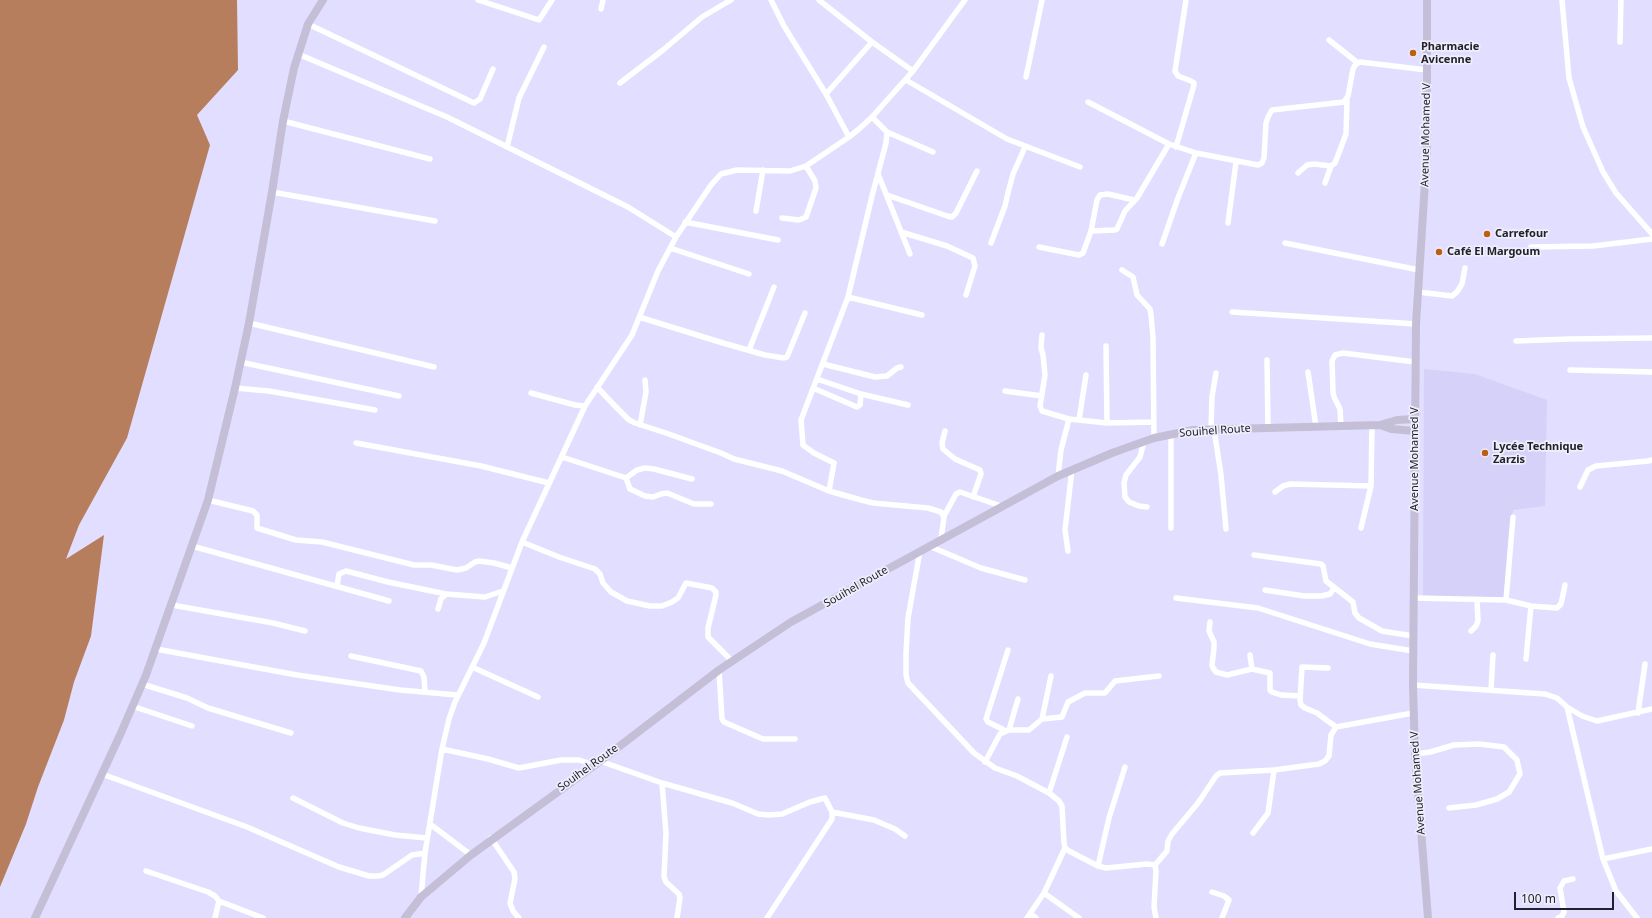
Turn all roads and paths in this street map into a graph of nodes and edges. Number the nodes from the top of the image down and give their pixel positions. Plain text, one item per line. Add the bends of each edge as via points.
1 (323, 0) edge
2 (478, 0) edge
3 (552, 0) edge
4 (603, 0) edge
5 (731, 0) edge
6 (771, 0) edge
7 (819, 0) edge
8 (965, 0) edge
9 (1042, 0) edge
10 (1186, 0) edge
11 (1427, 0) edge
12 (1562, 0) edge
13 (1622, 0) edge
14 (601, 9) dead end
15 (308, 24) junction
16 (1329, 40) dead end
17 (872, 42) junction
18 (1620, 42) dead end
19 (544, 47) dead end
20 (298, 54) junction
21 (1358, 63) junction
22 (492, 69) dead end
23 (1427, 70) junction
24 (913, 71) junction
25 (1026, 77) dead end
26 (906, 80) junction
27 (620, 83) dead end
28 (826, 94) junction
29 (1347, 99) junction
30 (1088, 102) dead end
31 (872, 117) junction
32 (283, 121) junction
33 (887, 132) junction
34 (849, 137) junction
35 (1169, 144) junction
36 (507, 147) junction
37 (1025, 147) junction
38 (1176, 147) junction
39 (933, 152) dead end
40 (1196, 154) junction
41 (430, 160) dead end
42 (1236, 162) junction
43 (806, 166) junction
44 (1331, 166) junction
45 (1080, 167) dead end
46 (763, 170) junction
47 (977, 171) dead end
48 (1298, 173) dead end
49 (878, 174) junction
50 (1325, 183) dead end
51 (272, 192) junction
52 (887, 195) junction
53 (1134, 200) junction
54 (756, 211) dead end
55 (782, 218) dead end
56 (435, 221) dead end
57 (685, 222) junction
58 (1228, 222) dead end
59 (1091, 231) junction
60 (901, 232) junction
61 (1652, 234) edge
62 (676, 237) junction
63 (1652, 239) edge
64 (778, 240) dead end
65 (991, 243) dead end
66 (1285, 243) dead end
67 (1162, 244) dead end
68 (1039, 247) dead end
69 (1532, 247) dead end
70 (670, 248) junction
71 (910, 254) dead end
72 (1465, 268) dead end
73 (1122, 270) dead end
74 (1419, 270) junction
75 (749, 274) dead end
76 (774, 287) dead end
77 (1418, 292) junction
78 (966, 295) dead end
79 (848, 296) junction
80 (1232, 312) dead end
81 (805, 313) dead end
82 (922, 315) dead end
83 (639, 317) junction
84 (249, 323) junction
85 (1416, 324) junction
86 (1042, 335) dead end
87 (1652, 338) edge
88 (1516, 341) dead end
89 (1106, 346) dead end
90 (749, 350) junction
91 (1266, 360) dead end
92 (240, 362) junction
93 (1415, 362) junction
94 (823, 364) junction
95 (434, 367) dead end
96 (901, 367) dead end
97 (1570, 370) dead end
98 (1308, 372) dead end
99 (1652, 372) edge
100 (1216, 373) dead end
101 (1086, 375) dead end
102 (817, 379) junction
103 (645, 380) dead end
104 (597, 387) junction
105 (235, 388) junction
106 (813, 388) junction
107 (1005, 391) dead end
108 (531, 393) dead end
109 (861, 394) junction
110 (399, 396) dead end
111 (1042, 396) junction
112 (908, 405) dead end
113 (585, 406) junction
114 (375, 410) dead end
115 (1069, 419) junction
116 (1415, 419) junction
117 (1079, 420) junction
118 (1154, 422) junction
119 (1107, 423) junction
120 (640, 425) junction
121 (1376, 425) junction
122 (1316, 427) junction
123 (1341, 427) junction
124 (1268, 428) junction
125 (1212, 429) junction
126 (945, 431) dead end
127 (1415, 431) junction
128 (1171, 434) junction
129 (1154, 438) junction
130 (1144, 441) junction
131 (356, 442) dead end
132 (562, 457) junction
133 (1652, 460) edge
134 (1072, 469) junction
135 (1058, 476) junction
136 (626, 478) junction
137 (692, 479) dead end
138 (549, 483) junction
139 (1371, 486) junction
140 (1580, 487) dead end
141 (829, 491) junction
142 (1274, 492) dead end
143 (973, 497) junction
144 (208, 500) junction
145 (711, 504) dead end
146 (1001, 506) junction
147 (1147, 507) dead end
148 (944, 516) junction
149 (1513, 517) dead end
150 (1171, 528) dead end
151 (1361, 528) dead end
152 (1226, 529) dead end
153 (940, 539) junction
154 (522, 542) junction
155 (192, 546) junction
156 (929, 546) junction
157 (920, 550) junction
158 (1068, 551) dead end
159 (1254, 555) dead end
160 (512, 568) junction
161 (1025, 580) dead end
162 (1566, 585) dead end
163 (337, 586) junction
164 (1334, 588) junction
165 (1265, 590) dead end
166 (503, 591) junction
167 (446, 594) junction
168 (1176, 598) dead end
169 (1414, 598) junction
170 (1477, 600) junction
171 (1506, 600) junction
172 (388, 601) dead end
173 (172, 605) junction
174 (1532, 606) junction
175 (438, 609) dead end
176 (1210, 622) dead end
177 (305, 631) dead end
178 (1471, 631) dead end
179 (1413, 636) junction
180 (156, 649) junction
181 (1008, 650) dead end
182 (1413, 651) junction
183 (1493, 655) dead end
184 (351, 656) dead end
185 (1250, 656) dead end
186 (1526, 659) dead end
187 (732, 661) junction
188 (1645, 664) dead end
189 (472, 667) junction
190 (1328, 668) dead end
191 (1252, 669) junction
192 (719, 670) junction
193 (1051, 676) dead end
194 (1159, 676) dead end
195 (142, 684) junction
196 (1413, 685) junction
197 (1491, 690) junction
198 (425, 692) junction
199 (458, 696) junction
200 (1300, 696) junction
201 (538, 697) dead end
202 (1018, 699) dead end
203 (132, 706) junction
204 (1567, 707) junction
205 (1652, 709) edge
206 (1413, 713) junction
207 (1638, 713) junction
208 (1042, 719) junction
209 (192, 726) dead end
210 (1336, 727) junction
211 (1008, 731) junction
212 (291, 733) dead end
213 (1067, 737) dead end
214 (795, 739) dead end
215 (442, 749) junction
216 (1415, 754) junction
217 (985, 762) junction
218 (597, 763) junction
219 (1125, 768) dead end
220 (1274, 770) junction
221 (102, 774) junction
222 (662, 783) junction
223 (1049, 793) junction
224 (294, 798) dead end
225 (1450, 808) dead end
226 (832, 812) junction
227 (430, 824) junction
228 (1254, 833) dead end
229 (906, 836) dead end
230 (427, 838) junction
231 (491, 838) junction
232 (1065, 848) junction
233 (1652, 849) edge
234 (425, 853) junction
235 (471, 854) junction
236 (1603, 859) junction
237 (1154, 865) junction
238 (1098, 866) junction
239 (146, 871) dead end
240 (1573, 879) dead end
241 (1044, 892) junction
242 (1212, 892) dead end
243 (421, 897) junction
244 (219, 901) junction
245 (1029, 916) edge
246 (35, 918) edge
247 (215, 918) edge
248 (263, 918) edge
249 (405, 918) edge
250 (519, 918) edge
251 (677, 918) edge
252 (767, 918) edge
253 (1036, 918) edge
254 (1079, 918) edge
255 (1156, 918) edge
256 (1222, 918) edge
257 (1428, 918) edge
258 (1558, 918) edge
259 (1637, 918) edge

1 - 15 main road
2 - 3 street via 539,20
4 - 14 street
5 - 27 street via 702,17
6 - 28 street
7 - 17 street
8 - 24 street
9 - 25 street
10 - 38 street via 1175,71 1178,76 1191,81 1194,85
11 - 23 main road, Avenue Mohamed V
12 - 61 street via 1569,78 1583,127 1603,172 1616,192
13 - 18 street
15 - 20 main road
15 - 22 street via 474,103 480,99
16 - 21 street
17 - 24 street
17 - 28 street
19 - 36 street via 519,98
20 - 32 main road
20 - 36 street via 432,111
21 - 23 street
21 - 29 street via 1353,69
23 - 74 main road, Avenue Mohamed V via 1427,151
24 - 26 street
26 - 31 street
26 - 37 street via 995,133
28 - 34 street
29 - 42 street via 1344,102 1272,110 1266,123 1265,155 1262,163 1255,166
29 - 44 street via 1345,139 1335,163
30 - 35 street
31 - 33 street
31 - 34 street
32 - 41 street
32 - 51 main road
33 - 39 street
33 - 49 street
34 - 43 street
35 - 38 street
35 - 53 street
36 - 62 street via 628,207
37 - 45 street
37 - 65 street
38 - 40 street
40 - 42 street
40 - 67 street
42 - 58 street
43 - 46 street via 790,171
43 - 55 street via 816,188 806,217 799,220
44 - 48 street via 1307,165
44 - 50 street
46 - 54 street
46 - 57 street via 737,170 721,174
47 - 52 street via 952,217
49 - 52 street
49 - 79 street
51 - 56 street
51 - 84 main road
52 - 60 street
53 - 59 street via 1115,230
53 - 59 street via 1108,194 1100,196
57 - 62 street
57 - 64 street
59 - 68 street via 1081,254
60 - 71 street
60 - 78 street via 947,246 973,258 975,266
62 - 70 street
63 - 69 street via 1593,246
66 - 74 street
70 - 75 street
70 - 83 street
72 - 77 street via 1462,284 1452,296
73 - 118 street via 1133,277 1137,295 1152,315
74 - 77 main road, Avenue Mohamed V
76 - 90 street
77 - 85 main road, Avenue Mohamed V
79 - 82 street
79 - 94 street
80 - 85 street
81 - 90 street via 786,358
83 - 90 street
83 - 104 street via 632,335
84 - 92 main road
84 - 95 street
85 - 93 main road, Avenue Mohamed V
86 - 111 street
87 - 88 street
89 - 119 street
91 - 124 street
92 - 105 main road
92 - 110 street
93 - 116 main road, Avenue Mohamed V
93 - 123 street via 1343,353 1335,355 1332,361 1333,392 1340,409
94 - 96 street via 876,377 887,376
94 - 102 street
97 - 99 street
98 - 122 street
100 - 125 street via 1212,397
101 - 117 street
102 - 106 street
102 - 109 street
103 - 120 street via 646,392
104 - 113 street
104 - 120 street via 629,420
105 - 114 street
105 - 144 main road
106 - 109 street via 857,407 860,405
106 - 141 street via 801,420 801,441 814,453 834,463
107 - 111 street
108 - 113 street
109 - 112 street
111 - 115 street via 1042,411
113 - 132 street
115 - 117 street
115 - 135 street
116 - 121 main road
116 - 127 main road, Avenue Mohamed V
117 - 119 street
118 - 119 street
118 - 129 street
120 - 141 street via 734,459 782,471
121 - 123 main road, Souihel Route
121 - 127 main road
121 - 139 street
122 - 123 main road, Souihel Route
122 - 124 main road, Souihel Route
124 - 125 main road, Souihel Route
125 - 128 main road, Souihel Route
125 - 152 street via 1221,474
126 - 143 street via 943,449 955,459 980,470
127 - 169 main road, Avenue Mohamed V
128 - 129 main road, Souihel Route
128 - 150 street
129 - 130 main road, Souihel Route
130 - 134 main road, Souihel Route
130 - 147 street via 1140,457 1126,475 1124,483 1125,497 1129,502
131 - 138 street via 481,466
132 - 136 street
132 - 138 street
133 - 140 street via 1596,466 1588,470
134 - 135 main road, Souihel Route
134 - 158 street via 1064,530
135 - 146 main road, Souihel Route
136 - 137 street via 645,468
136 - 145 street via 630,489 645,496 653,497 667,493 694,504
138 - 154 street
139 - 142 street via 1290,484
139 - 151 street
141 - 148 street via 873,503 928,508 941,512
143 - 146 street
143 - 148 street via 958,493
144 - 155 main road
144 - 160 street via 253,511 257,515 257,528 296,540 322,542 414,565 457,570 479,561
146 - 153 main road, Souihel Route
148 - 153 street
149 - 171 street
153 - 156 main road, Souihel Route
154 - 160 street
154 - 187 street via 595,569 611,592 627,601 662,606 678,598 686,583 712,588 716,596 708,637
155 - 163 street
155 - 173 main road
156 - 157 main road, Souihel Route
156 - 161 street via 981,568
157 - 187 main road, Souihel Route via 791,622
157 - 217 street via 908,618 908,683
159 - 164 street via 1321,564 1326,581
160 - 166 street
162 - 174 street via 1560,607
163 - 167 street via 339,574 346,571
163 - 172 street
164 - 165 street via 1330,594 1321,596
164 - 179 street via 1354,602 1355,613 1359,618 1382,631
166 - 167 street via 485,597
166 - 189 street via 484,643
167 - 175 street via 441,599
168 - 182 street via 1258,608 1370,644
169 - 170 street
169 - 179 main road, Avenue Mohamed V
170 - 171 street
170 - 178 street via 1478,621
171 - 174 street
173 - 177 street
173 - 180 main road
174 - 186 street
176 - 191 street via 1209,631 1214,642 1213,668 1216,672 1227,675
179 - 182 main road, Avenue Mohamed V
180 - 195 main road
180 - 198 street via 297,675
181 - 211 street via 986,719
182 - 196 main road, Avenue Mohamed V
183 - 197 street
184 - 198 street via 421,671
185 - 191 street
187 - 192 main road, Souihel Route
188 - 207 street
189 - 199 street
189 - 201 street
190 - 200 street via 1302,667
191 - 200 street via 1270,673 1272,692
192 - 214 street via 724,722 763,739
192 - 218 main road, Souihel Route
193 - 208 street
194 - 208 street via 1115,681 1102,694 1085,693 1067,703 1062,717
195 - 203 main road
195 - 212 street via 187,698 208,708
196 - 197 street
196 - 206 main road, Avenue Mohamed V
197 - 204 street via 1545,694 1557,698
198 - 199 street
199 - 215 street via 451,711
200 - 210 street via 1301,705
202 - 211 street
203 - 209 street
203 - 221 main road
204 - 207 street via 1597,721
204 - 236 street
205 - 207 street
206 - 210 street
206 - 216 main road, Avenue Mohamed V
208 - 211 street via 1029,730
210 - 220 street via 1331,735 1329,756 1325,761
211 - 217 street via 998,737
213 - 223 street
215 - 218 street via 518,768 560,760
215 - 227 street
216 - 225 street via 1454,745 1479,744 1504,747 1518,760 1520,774 1509,792 1497,799 1476,805
216 - 257 main road, Avenue Mohamed V
217 - 223 street
218 - 222 street
218 - 231 main road, Souihel Route
219 - 238 street via 1109,818
220 - 228 street via 1268,813
220 - 237 street via 1220,773 1216,776 1172,834 1167,851
221 - 234 street via 247,827 339,867 369,876 383,875 412,855
221 - 246 main road
222 - 226 street via 769,816 782,814 825,798
222 - 251 street via 666,833 664,877 679,894
223 - 232 street via 1062,806
224 - 230 street via 359,828
226 - 229 street via 874,820
226 - 252 street via 832,819
227 - 230 street
227 - 235 street
230 - 234 street
231 - 235 main road, Souihel Route
231 - 250 street via 514,872 510,903
232 - 238 street
232 - 241 street
233 - 236 street
234 - 243 street
235 - 243 main road, Souihel Route
236 - 259 street via 1616,891
237 - 238 street via 1106,868
237 - 255 street
239 - 244 street via 208,892
240 - 258 street via 1564,881 1560,888 1564,912
241 - 245 street
241 - 254 street
242 - 256 street via 1229,900
243 - 249 main road, Souihel Route
244 - 247 street
244 - 248 street
245 - 253 street

